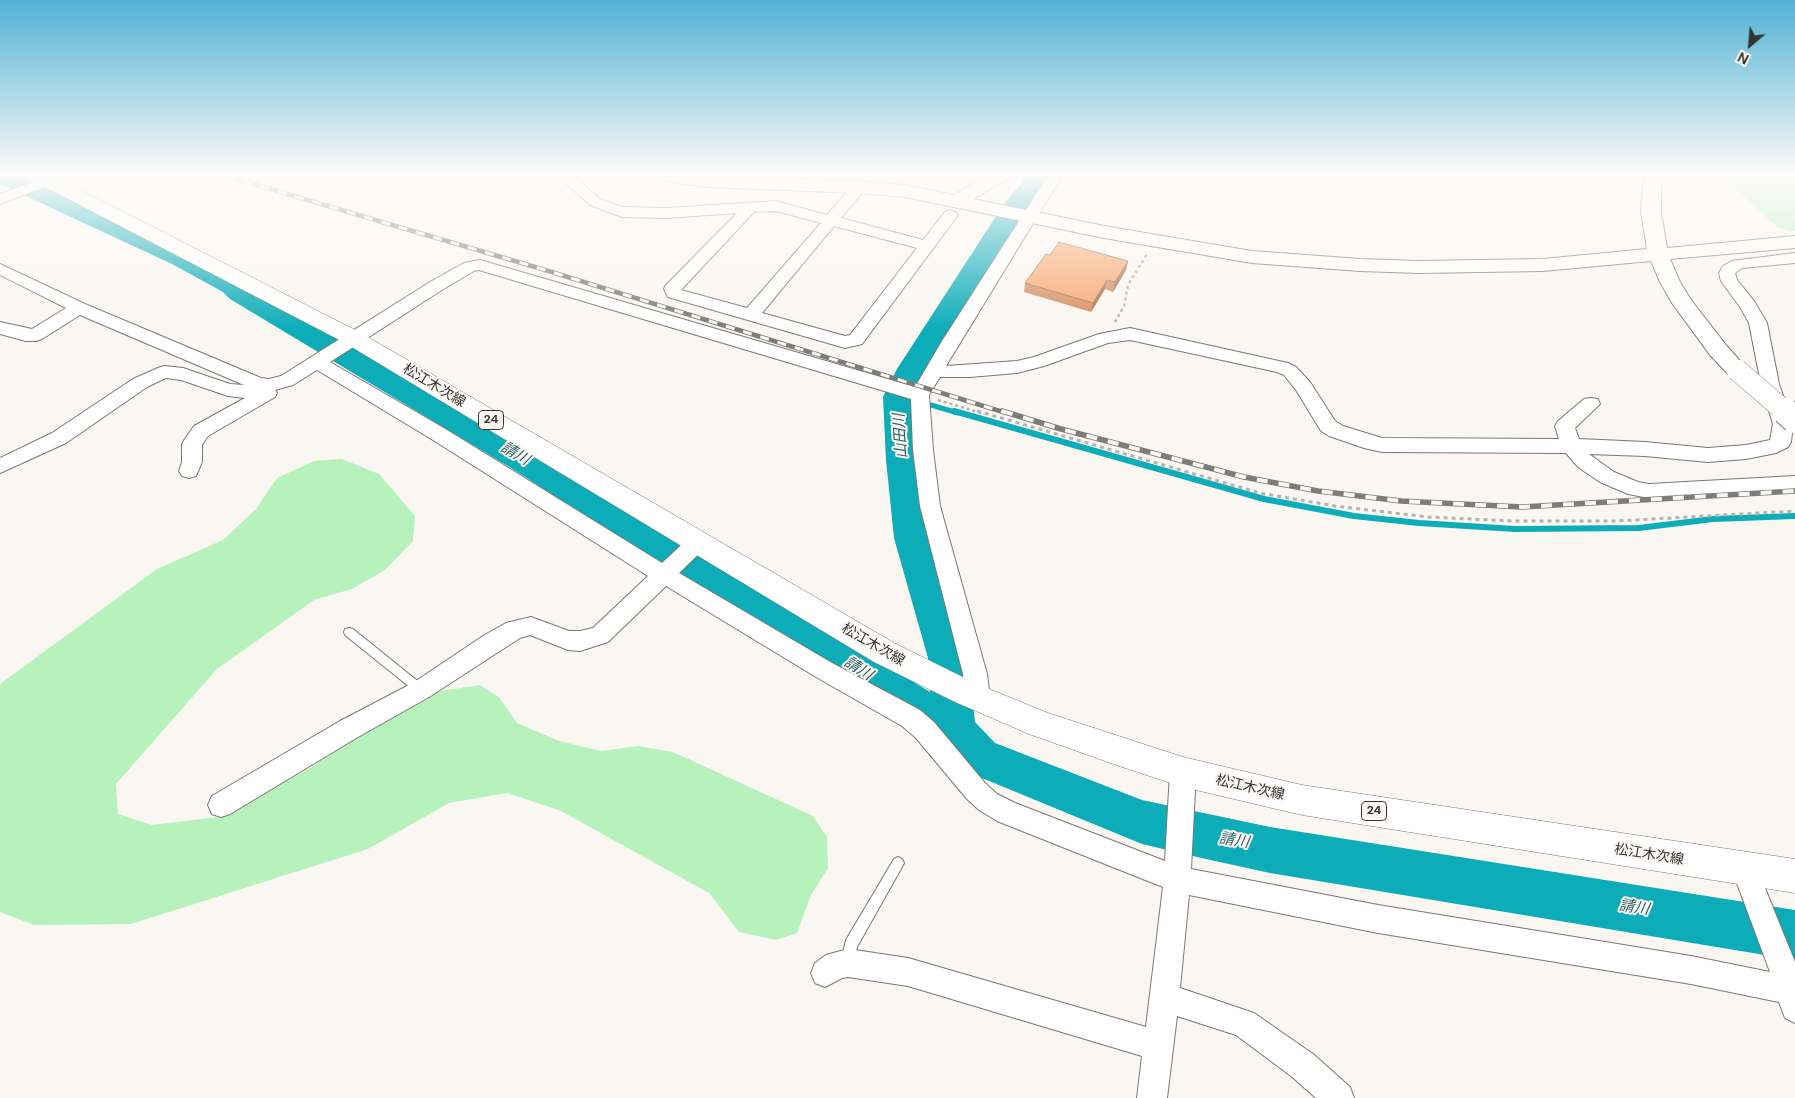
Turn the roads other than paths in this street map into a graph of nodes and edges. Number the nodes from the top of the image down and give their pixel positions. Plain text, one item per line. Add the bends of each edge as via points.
1 (133, 227) edge
2 (732, 227) edge
3 (825, 227) edge
4 (854, 227) edge
5 (940, 227) edge
6 (1011, 227) edge
7 (1081, 227) edge
8 (1653, 227) edge
9 (1795, 242) edge
10 (926, 246) junction
11 (1658, 254) junction
12 (1795, 258) edge
13 (0, 270) edge
14 (79, 308) junction
15 (751, 315) junction
16 (0, 328) edge
17 (353, 338) junction
18 (317, 362) junction
19 (934, 370) junction
20 (287, 381) junction
21 (907, 391) junction
22 (267, 393) junction
23 (1591, 404) dead end
24 (1795, 420) edge
25 (1571, 446) junction
26 (0, 466) edge
27 (189, 470) dead end
28 (1795, 483) edge
29 (693, 546) junction
30 (665, 572) junction
31 (349, 632) dead end
32 (421, 690) junction
33 (972, 696) junction
34 (1183, 772) junction
35 (221, 805) dead end
36 (898, 863) dead end
37 (1745, 870) junction
38 (1177, 873) junction
39 (1795, 876) edge
40 (836, 968) joint
41 (1793, 993) edge
42 (1166, 997) junction
43 (1159, 1046) junction
44 (1152, 1098) edge
45 (1339, 1098) edge

1 - 17 main road, 松江木次線 / 24
2 - 15 street via 672,289 674,293
3 - 15 street
4 - 10 street
5 - 10 street
6 - 19 street
7 - 11 street via 1192,248 1360,265 1543,264
8 - 11 street
9 - 11 street
10 - 15 street via 856,340 845,342
11 - 24 street, bridge via 1683,303 1718,350
12 - 25 street via 1738,264 1727,273 1729,281 1758,323 1770,384 1783,424 1781,442 1768,449 1720,454
13 - 14 street
14 - 16 street via 36,335
14 - 20 street via 249,381 269,385
17 - 18 street
17 - 21 street via 465,269 480,265
17 - 29 main road, 松江木次線 / 24
18 - 20 street
18 - 30 street
19 - 21 street
19 - 25 street via 1017,367 1104,338 1130,334 1282,367 1303,386 1328,426 1364,441 1382,445
20 - 22 street
21 - 33 street via 923,450 930,506 975,674
22 - 26 street via 228,390 183,374 164,372 140,383 59,438
22 - 27 street via 201,431 192,444
23 - 25 street via 1565,426
25 - 28 street via 1594,469 1618,484 1635,489 1649,491
29 - 30 street
29 - 33 main road, 松江木次線 / 24
30 - 32 street via 600,634 580,641 561,638 538,627 524,626 491,643
30 - 38 street via 824,670 911,718 926,730 988,802 1006,812
31 - 32 lane
32 - 35 street via 348,729
33 - 34 main road, 松江木次線 / 24 via 1040,724
34 - 37 main road, 松江木次線 / 24 via 1302,800
34 - 38 street
36 - 40 lane
37 - 39 main road, 松江木次線 / 24
37 - 41 street
38 - 41 street via 1378,919 1691,970
38 - 42 street
40 - 43 street via 908,972 933,978
42 - 43 street
42 - 45 street via 1244,1023 1302,1065
43 - 44 street

